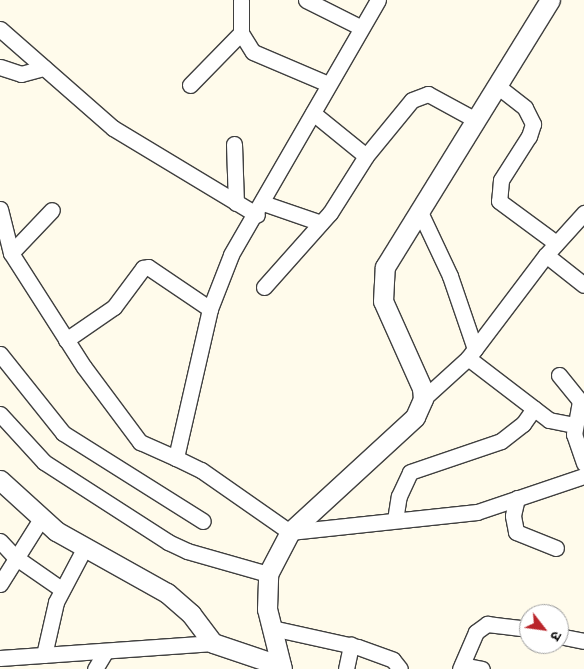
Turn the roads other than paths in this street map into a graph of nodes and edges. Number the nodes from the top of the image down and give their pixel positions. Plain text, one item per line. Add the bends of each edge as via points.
1 (241, 0) edge
2 (306, 0) edge
3 (378, 0) edge
4 (543, 3) edge
5 (360, 26) junction
6 (0, 29) edge
7 (241, 33) junction
8 (0, 67) edge
9 (44, 68) junction
10 (328, 84) junction
11 (190, 85) dead end
12 (496, 85) junction
13 (313, 113) junction
14 (474, 119) junction
15 (234, 144) dead end
16 (366, 156) junction
17 (236, 203) junction
18 (260, 209) junction
19 (52, 210) dead end
20 (419, 210) junction
21 (584, 213) edge
22 (1, 219) edge
23 (321, 223) junction
24 (556, 243) junction
25 (11, 253) junction
26 (546, 254) junction
27 (584, 285) edge
28 (264, 287) dead end
29 (210, 309) junction
30 (66, 340) junction
31 (0, 354) edge
32 (472, 354) junction
33 (559, 375) dead end
34 (423, 399) junction
35 (534, 408) junction
36 (0, 414) edge
37 (574, 425) junction
38 (176, 458) junction
39 (583, 474) edge
40 (0, 480) edge
41 (517, 498) junction
42 (41, 520) junction
43 (395, 520) junction
44 (203, 521) dead end
45 (290, 532) junction
46 (0, 541) edge
47 (556, 548) dead end
48 (84, 549) junction
49 (15, 557) junction
50 (268, 574) junction
51 (0, 584) edge
52 (61, 589) junction
53 (272, 628) junction
54 (519, 628) edge
55 (569, 638) edge
56 (584, 641) edge
57 (213, 643) junction
58 (351, 645) junction
59 (106, 650) junction
60 (44, 655) junction
61 (0, 658) edge
62 (461, 667) edge
63 (282, 668) edge
64 (95, 669) edge
65 (346, 669) edge
66 (400, 669) edge
67 (482, 669) edge

1 - 7 street
2 - 5 street
3 - 5 street
4 - 12 street
5 - 10 street
6 - 9 street
7 - 10 street via 253,52
7 - 11 street
8 - 9 street via 21,74
9 - 17 street via 113,128
10 - 13 street
12 - 14 street
12 - 24 street via 525,108 532,124 529,136 501,180 499,201
13 - 16 street
13 - 18 street
14 - 16 street via 428,94 419,95
14 - 20 street
15 - 17 street
16 - 23 street
17 - 18 street
18 - 23 street
18 - 29 street via 231,255
19 - 25 street
20 - 32 street via 450,276
20 - 34 street via 385,267 382,284 383,301 422,388
21 - 24 street
22 - 25 street
23 - 28 street
24 - 26 street
25 - 30 street
26 - 27 street
26 - 32 street
29 - 30 street via 155,268 143,268 114,307
29 - 38 street
30 - 38 street via 140,442
31 - 44 street via 63,433
32 - 34 street
32 - 35 street
33 - 37 street via 580,401
34 - 45 street via 414,417
35 - 37 street via 549,420
35 - 43 street via 523,424 502,441 410,472 398,496
36 - 50 street via 44,462 168,542 187,551
37 - 39 street via 575,445
38 - 45 street via 201,470
39 - 41 street
40 - 42 street
41 - 43 street via 477,512
41 - 47 street via 513,516 516,532
42 - 48 street
42 - 49 street
43 - 45 street
45 - 50 street
46 - 49 street
48 - 52 street
48 - 57 street via 167,593 191,614
49 - 51 street
49 - 52 street
50 - 53 street via 267,609
52 - 60 street
53 - 58 street
53 - 63 street
54 - 62 street via 487,624 476,632
55 - 56 street
57 - 59 street
57 - 63 street
58 - 65 street
58 - 66 street via 393,660
59 - 60 street
59 - 64 street
60 - 61 street
62 - 67 street

